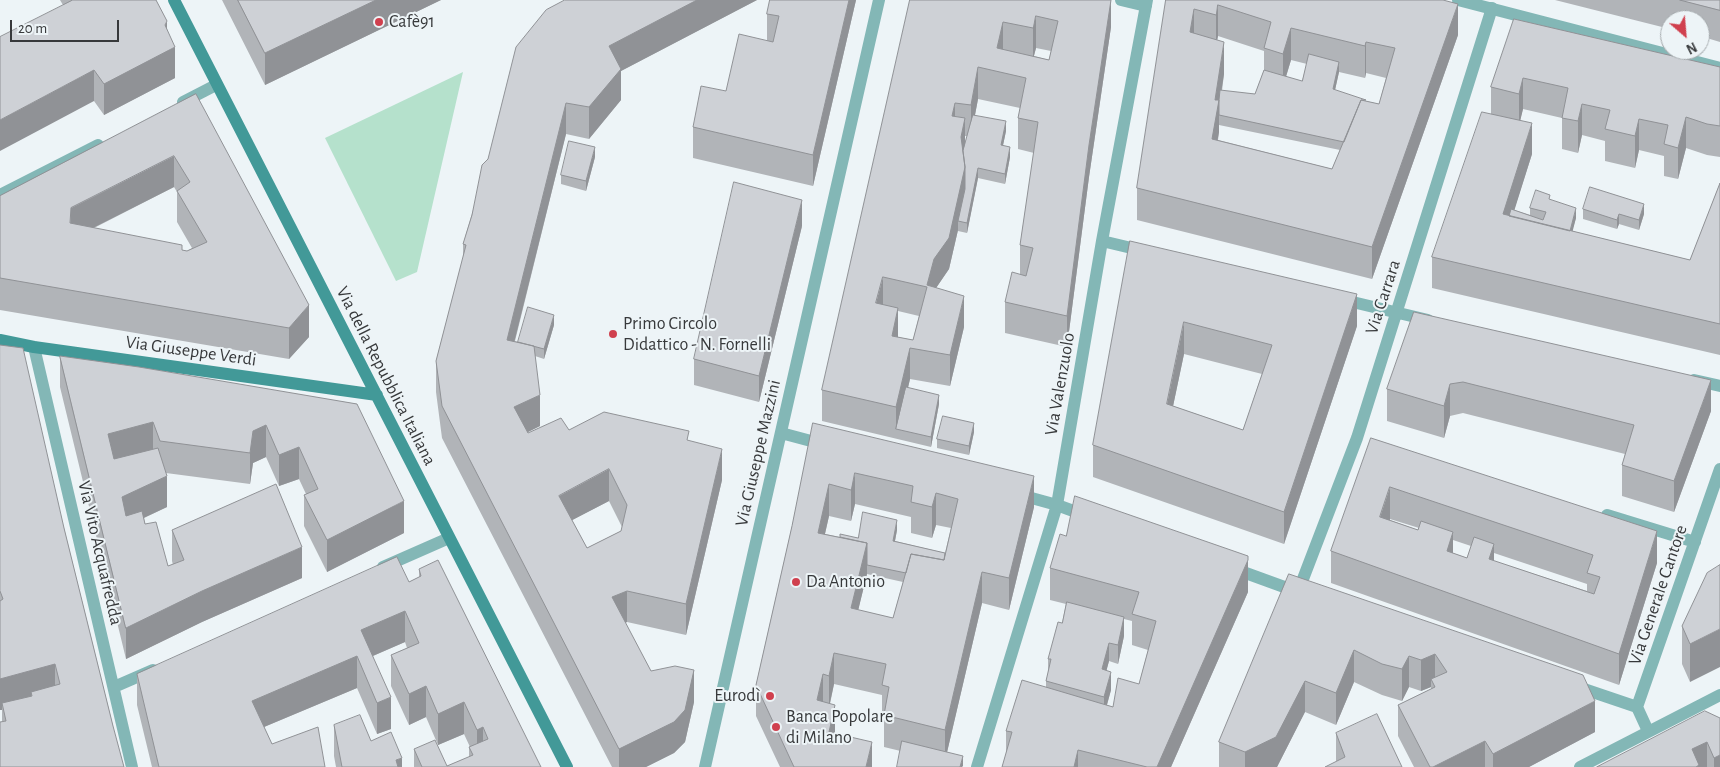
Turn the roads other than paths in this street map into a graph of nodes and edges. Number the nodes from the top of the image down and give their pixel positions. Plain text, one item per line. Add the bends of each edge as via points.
1 (174, 0) edge
2 (879, 0) edge
3 (1121, 0) edge
4 (1458, 0) edge
5 (1146, 3) edge
6 (1484, 5) edge
7 (1720, 68) edge
8 (216, 85) junction
9 (173, 107) edge
10 (112, 138) edge
11 (0, 195) edge
12 (1102, 241) junction
13 (1159, 255) edge
14 (1330, 297) edge
15 (1396, 313) junction
16 (1444, 324) edge
17 (0, 340) edge
18 (34, 347) junction
19 (1682, 377) edge
20 (1720, 386) edge
21 (377, 396) junction
22 (781, 433) junction
23 (838, 448) edge
24 (1720, 469) edge
25 (1009, 492) edge
26 (1057, 505) junction
27 (1592, 510) edge
28 (1103, 522) edge
29 (450, 538) junction
30 (1695, 542) junction
31 (1224, 565) edge
32 (368, 574) edge
33 (168, 663) edge
34 (1562, 682) edge
35 (114, 687) junction
36 (1720, 695) edge
37 (1637, 707) junction
38 (1648, 731) junction
39 (132, 767) edge
40 (567, 767) edge
41 (705, 767) edge
42 (977, 767) edge
43 (1580, 767) edge

1 - 8 street, Via della Repubblica Italiana
2 - 22 street, Via Giuseppe Mazzini
3 - 5 street
4 - 6 street
5 - 12 street, Via Valenzuolo
6 - 7 street
6 - 15 street, Via Carrara
8 - 9 street
8 - 21 street, Via della Repubblica Italiana
10 - 11 street
12 - 13 street
12 - 26 street, Via Valenzuolo
14 - 15 street
15 - 16 street
15 - 31 street, Via Carrara via 1361,439 1303,594
17 - 18 street, Via Giuseppe Verdi
18 - 21 street, Via Giuseppe Verdi
18 - 35 street, Via Vito Acquafredda
19 - 20 street
21 - 29 street, Via della Repubblica Italiana
22 - 23 street
22 - 41 street, Via Giuseppe Mazzini
24 - 30 street, Via Generale Cantore
25 - 26 street
26 - 28 street
26 - 42 street, Via Valenzuolo
27 - 30 street
29 - 32 street
29 - 40 street, Via della Repubblica Italiana
30 - 37 street, Via Generale Cantore
33 - 35 street
34 - 37 street
35 - 39 street, Via Vito Acquafredda
36 - 38 street
37 - 38 street
38 - 43 street

